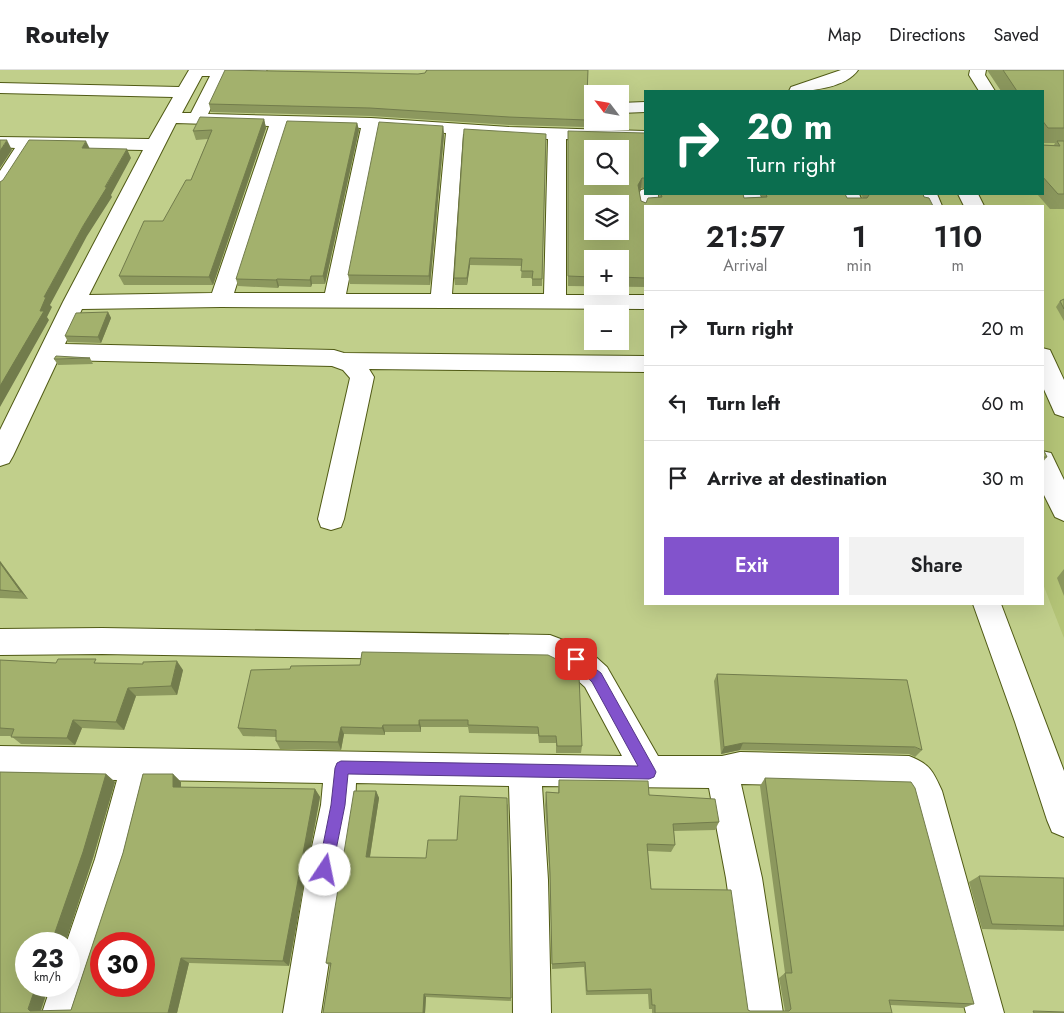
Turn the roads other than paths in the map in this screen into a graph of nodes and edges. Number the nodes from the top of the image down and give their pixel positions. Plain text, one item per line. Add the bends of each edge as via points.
1 (197, 70) edge
2 (850, 70) edge
3 (978, 70) edge
4 (221, 71) edge
5 (274, 73) edge
6 (0, 88) edge
7 (800, 90) edge
8 (986, 90) edge
9 (185, 92) junction
10 (644, 107) edge
11 (629, 108) edge
12 (172, 118) junction
13 (197, 119) junction
14 (279, 122) junction
15 (372, 123) junction
16 (455, 128) junction
17 (557, 132) junction
18 (644, 141) edge
19 (0, 142) edge
20 (28, 142) junction
21 (155, 145) junction
22 (0, 185) edge
23 (221, 300) junction
24 (334, 301) junction
25 (555, 301) junction
26 (74, 302) junction
27 (441, 302) junction
28 (644, 302) edge
29 (50, 352) junction
30 (343, 361) junction
31 (1044, 361) edge
32 (644, 364) edge
33 (1064, 408) edge
34 (0, 456) edge
35 (1044, 465) edge
36 (1064, 510) edge
37 (331, 519) dead end
38 (987, 605) edge
39 (0, 642) edge
40 (0, 762) edge
41 (137, 764) junction
42 (341, 768) junction
43 (524, 770) junction
44 (649, 772) junction
45 (722, 772) junction
46 (1064, 820) edge
47 (62, 1013) edge
48 (302, 1013) edge
49 (532, 1013) edge
50 (764, 1013) edge
51 (985, 1013) edge

1 - 4 street
1 - 9 street
2 - 7 street
3 - 8 street
4 - 5 street
4 - 13 street
6 - 9 street
9 - 12 street
10 - 11 street
12 - 13 street
12 - 21 street
13 - 14 street
14 - 15 street
14 - 23 street
15 - 16 street
15 - 24 street
16 - 17 street
16 - 27 street
17 - 18 street
17 - 25 street
19 - 20 street
20 - 21 street
20 - 22 street
21 - 26 street
23 - 24 street
23 - 26 street
24 - 27 street
25 - 27 street
25 - 28 street
26 - 29 street
29 - 30 street via 334,358
29 - 34 street
30 - 32 street
30 - 37 street via 351,364 362,377
31 - 33 street
35 - 36 street
38 - 46 street
39 - 44 street via 102,640 550,648 576,659 596,678
40 - 41 street
41 - 42 street
41 - 47 street via 110,868
42 - 43 street
42 - 48 street via 338,805
43 - 44 street
43 - 49 street
44 - 45 street
45 - 50 street via 744,878
45 - 51 street via 740,768 909,772 918,778 925,791

